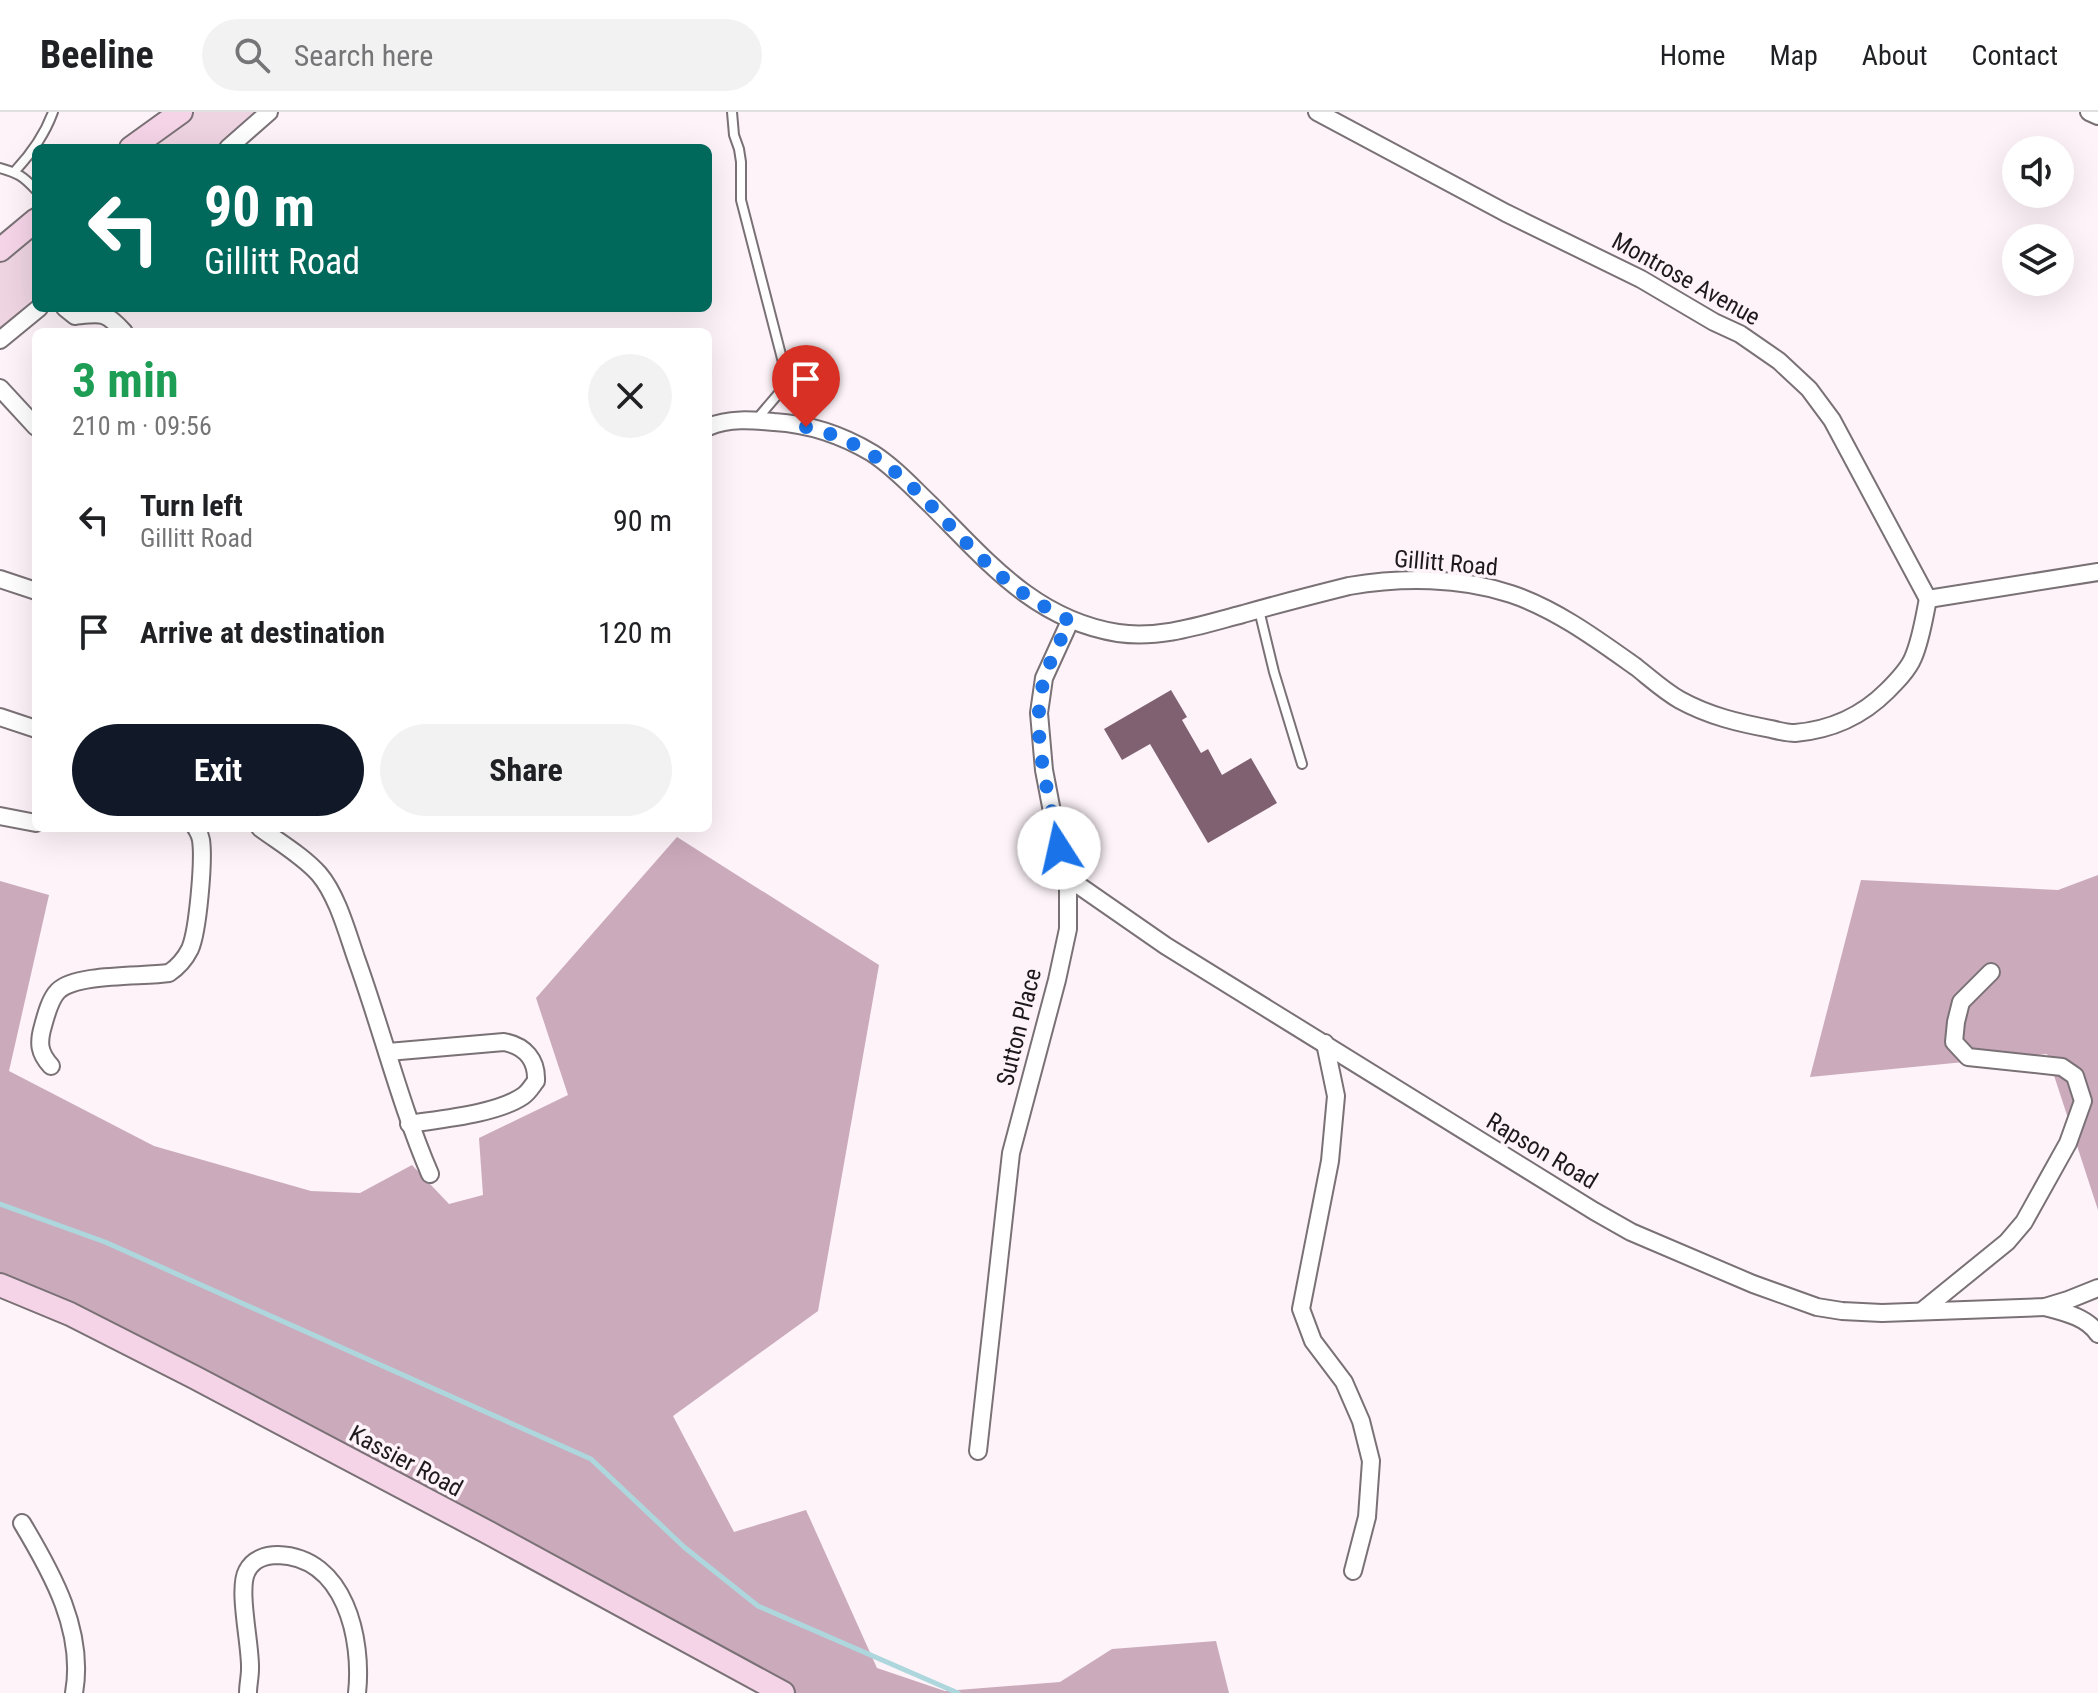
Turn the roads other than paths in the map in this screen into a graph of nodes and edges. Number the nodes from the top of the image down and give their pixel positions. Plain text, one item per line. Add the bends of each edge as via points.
1 (53, 112) edge
2 (181, 112) edge
3 (269, 112) edge
4 (732, 112) edge
5 (1317, 112) edge
6 (2089, 112) edge
7 (2098, 116) edge
8 (37, 144) edge
9 (137, 144) edge
10 (233, 144) edge
11 (32, 152) edge
12 (0, 168) edge
13 (15, 171) junction
14 (32, 185) edge
15 (32, 223) edge
16 (0, 250) edge
17 (34, 312) edge
18 (70, 312) edge
19 (120, 328) edge
20 (0, 340) edge
21 (0, 388) edge
22 (755, 420) junction
23 (32, 423) edge
24 (712, 425) edge
25 (2098, 572) edge
26 (0, 579) edge
27 (32, 590) edge
28 (1928, 599) junction
29 (1259, 610) junction
30 (1070, 621) junction
31 (0, 717) edge
32 (32, 728) edge
33 (1302, 764) dead end
34 (0, 816) edge
35 (32, 822) edge
36 (198, 832) edge
37 (265, 832) edge
38 (1068, 878) junction
39 (1991, 972) dead end
40 (1325, 1043) junction
41 (388, 1052) junction
42 (51, 1066) dead end
43 (409, 1124) junction
44 (430, 1174) dead end
45 (0, 1285) edge
46 (2098, 1288) edge
47 (2045, 1307) junction
48 (1922, 1311) junction
49 (2098, 1334) edge
50 (978, 1451) dead end
51 (22, 1523) dead end
52 (1353, 1571) dead end
53 (74, 1693) edge
54 (248, 1693) edge
55 (357, 1693) edge
56 (783, 1693) edge

1 - 8 lane
2 - 9 main road
3 - 10 street
4 - 22 lane via 741,200 786,374 785,386
5 - 28 street, Montrose Avenue via 1641,279 1779,361 1832,420
6 - 7 street
11 - 13 lane
12 - 13 lane
13 - 14 lane
15 - 16 main road
17 - 20 street
18 - 19 street via 102,313
21 - 23 street
22 - 24 street, Gillitt Road
22 - 30 street, Gillitt Road via 823,431 873,454 1012,585
25 - 28 street
26 - 27 street
28 - 29 street, Gillitt Road via 1913,658 1889,689 1865,711 1844,721 1792,733 1717,717 1677,699 1568,622 1511,594 1481,586 1372,582
29 - 30 street, Gillitt Road via 1173,633 1140,635
29 - 33 lane
30 - 38 street, Sutton Place via 1044,678 1039,713 1044,770
31 - 32 street
34 - 35 street
36 - 42 street via 202,861 187,954 169,973 91,979 61,989 53,997 39,1042
37 - 41 street via 327,885
38 - 40 street, Rapson Road via 1166,946
38 - 50 street, Sutton Place via 1068,929 1011,1153
39 - 48 street via 1961,1002 1954,1042 1968,1057 2062,1067 2075,1076 2083,1101 2068,1143 2024,1222
40 - 48 street, Rapson Road via 1631,1232 1817,1307
40 - 52 street via 1336,1096 1330,1161 1301,1309 1313,1341 1344,1382 1371,1461 1367,1517
41 - 43 street
41 - 43 street via 504,1042 524,1050 536,1068 536,1081 514,1101
43 - 44 street
45 - 56 main road, Kassier Road via 180,1370
46 - 47 street, Rapson Road
47 - 48 street, Rapson Road
47 - 49 street, Rapson Road via 2076,1316
51 - 53 street via 66,1608 76,1664
54 - 55 street via 245,1576 261,1557 271,1555 301,1559 341,1594 351,1622

